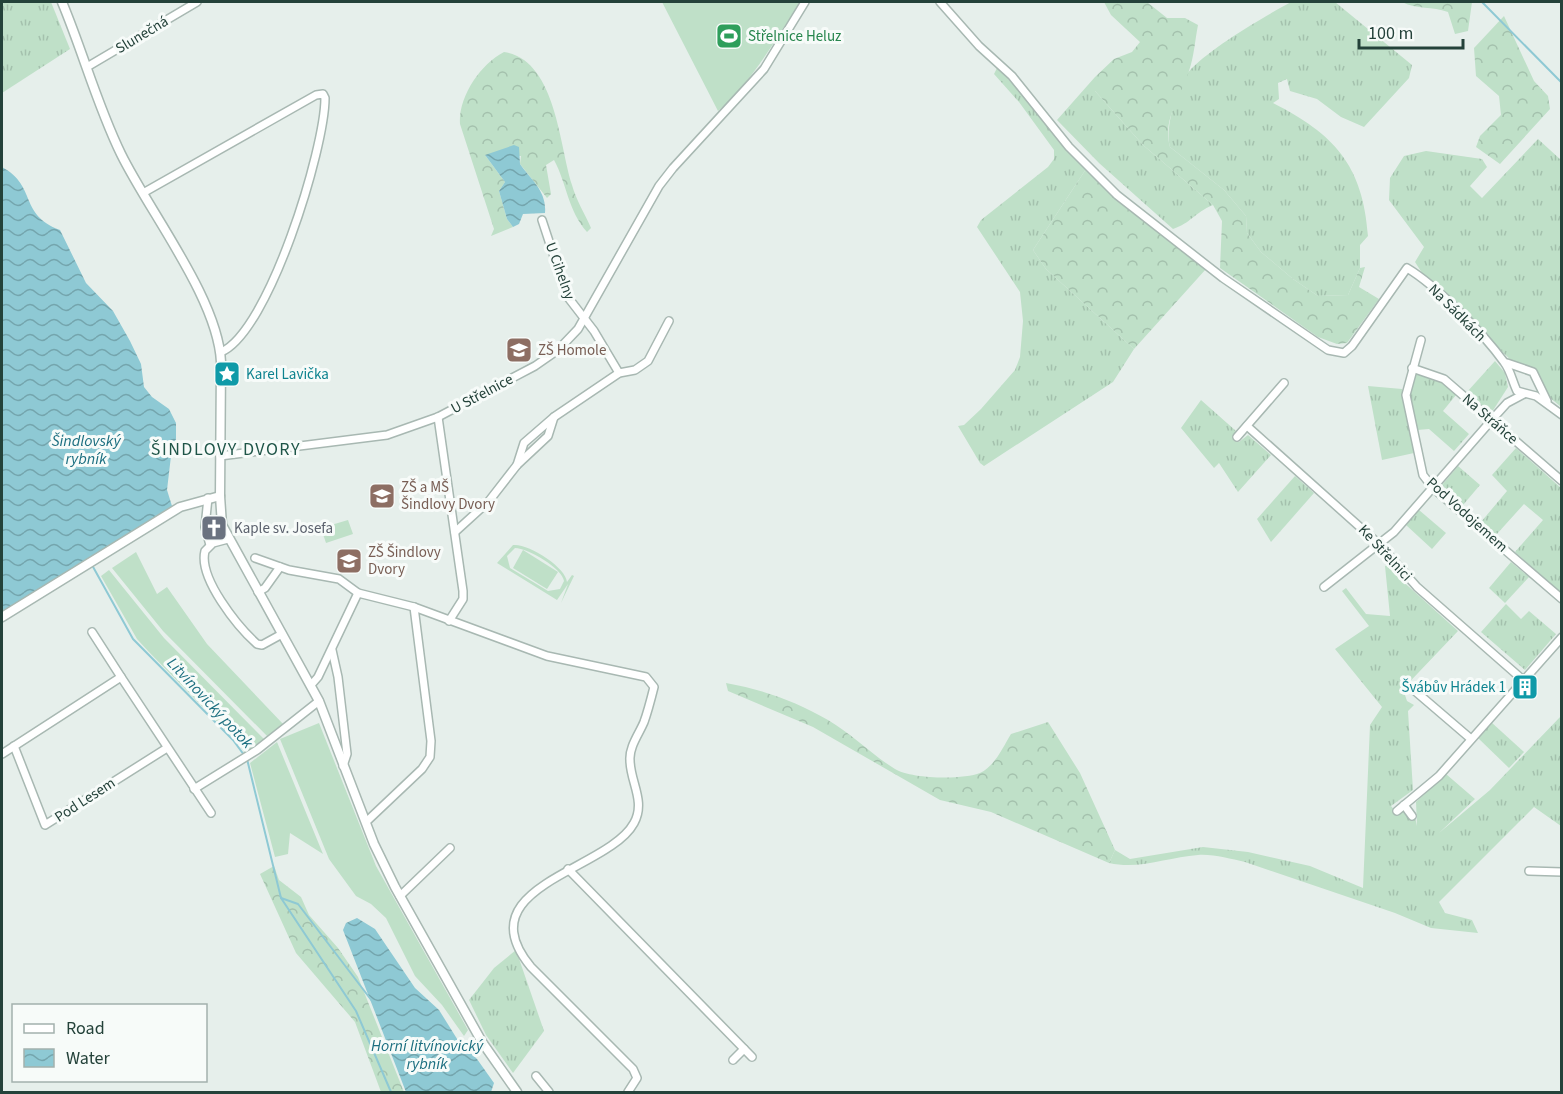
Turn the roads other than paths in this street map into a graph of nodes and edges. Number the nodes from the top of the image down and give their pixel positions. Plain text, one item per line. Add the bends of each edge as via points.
1 (62, 2) edge
2 (197, 2) edge
3 (805, 2) edge
4 (940, 2) edge
5 (87, 67) junction
6 (143, 193) junction
7 (542, 220) dead end
8 (584, 318) junction
9 (669, 321) dead end
10 (1420, 340) dead end
11 (221, 351) junction
12 (1504, 362) junction
13 (1412, 368) junction
14 (1525, 370) junction
15 (619, 373) junction
16 (1284, 382) dead end
17 (1514, 382) junction
18 (1538, 383) junction
19 (1526, 394) junction
20 (1548, 403) junction
21 (1507, 404) junction
22 (1562, 415) edge
23 (438, 417) junction
24 (554, 417) junction
25 (1492, 420) junction
26 (1247, 426) junction
27 (1238, 437) dead end
28 (220, 456) junction
29 (517, 465) junction
30 (1562, 481) edge
31 (1433, 488) junction
32 (220, 496) junction
33 (208, 498) junction
34 (455, 532) junction
35 (228, 539) junction
36 (210, 545) junction
37 (1380, 545) junction
38 (255, 558) dead end
39 (279, 567) junction
40 (1324, 587) dead end
41 (258, 592) junction
42 (358, 593) junction
43 (1562, 599) edge
44 (414, 606) junction
45 (2, 617) edge
46 (449, 621) junction
47 (92, 632) dead end
48 (282, 634) junction
49 (1562, 637) edge
50 (332, 650) junction
51 (121, 676) junction
52 (1523, 680) junction
53 (311, 685) junction
54 (1415, 691) dead end
55 (319, 701) junction
56 (1471, 739) junction
57 (14, 746) junction
58 (166, 748) junction
59 (2, 754) edge
60 (343, 766) junction
61 (194, 789) junction
62 (1404, 805) junction
63 (1397, 811) dead end
64 (211, 813) dead end
65 (1412, 816) dead end
66 (366, 822) junction
67 (450, 848) dead end
68 (568, 868) junction
69 (1529, 872) dead end
70 (1562, 872) edge
71 (400, 896) junction
72 (744, 1049) junction
73 (752, 1057) dead end
74 (733, 1060) dead end
75 (536, 1076) dead end
76 (517, 1092) edge
77 (549, 1092) edge
78 (628, 1092) edge

1 - 5 street
2 - 5 street, Slunečná
3 - 8 street, U Střelnice via 764,69 666,177
4 - 12 street, Na Sádkách via 1012,76 1069,147 1117,195 1223,278 1328,350 1344,353 1352,346 1407,268 1423,278
5 - 6 street via 110,130
6 - 11 street via 204,301
6 - 11 street via 316,95 325,98 318,145 301,209 276,273 247,328 229,348
7 - 8 street, U Cihelny via 567,296
8 - 15 street
8 - 23 street, U Střelnice via 569,339 547,358
9 - 15 street via 648,361 635,370
10 - 13 street, Pod Vodojemem
11 - 28 street
12 - 14 street, Na Sádkách
12 - 17 street, Na Sádkách
13 - 25 street, Na Stráňce via 1444,379
13 - 31 street, Pod Vodojemem via 1406,395 1423,475
14 - 17 street via 1517,374
14 - 18 street via 1536,375
15 - 24 street
16 - 26 street
17 - 19 street via 1517,391
17 - 21 street
18 - 19 street via 1535,390
18 - 20 street
19 - 20 street
19 - 21 street
20 - 22 street
21 - 25 street
23 - 28 street via 387,435
23 - 34 street, U Střelnice
24 - 29 street via 548,436
24 - 29 street via 524,443
25 - 30 street, Na Stráňce
25 - 31 street
26 - 27 street
26 - 37 street, Ke Střelnici
28 - 32 street
29 - 34 street via 489,501
31 - 37 street
31 - 43 street, Pod Vodojemem
32 - 33 street
32 - 35 street via 222,525
33 - 36 street via 205,527
33 - 45 street via 180,507
34 - 46 street, U Střelnice via 463,591
35 - 36 street
35 - 41 street
36 - 48 street via 203,557 212,586 254,641 262,645
37 - 40 street
37 - 52 street, Ke Střelnici via 1417,587
38 - 39 street
39 - 41 street
39 - 42 street via 339,579
41 - 48 street
42 - 44 street
42 - 50 street
44 - 46 street
44 - 66 street via 430,757
46 - 68 street via 547,656 646,677 653,683 630,761 639,805 634,823 618,841
47 - 51 street
48 - 53 street
49 - 52 street
50 - 53 street
50 - 60 street via 347,754
51 - 57 street
51 - 58 street
52 - 56 street
53 - 55 street
54 - 56 street
55 - 60 street
55 - 61 street via 257,750
56 - 62 street via 1439,776
57 - 58 street, Pod Lesem via 45,825
57 - 59 street
58 - 61 street
60 - 66 street
61 - 64 street
62 - 63 street
62 - 65 street
66 - 71 street
67 - 71 street
68 - 72 street
68 - 78 street via 519,909 513,926 514,939 531,967 633,1069 637,1078
69 - 70 street
71 - 76 street via 482,1042
72 - 73 street
72 - 74 street
75 - 77 street

